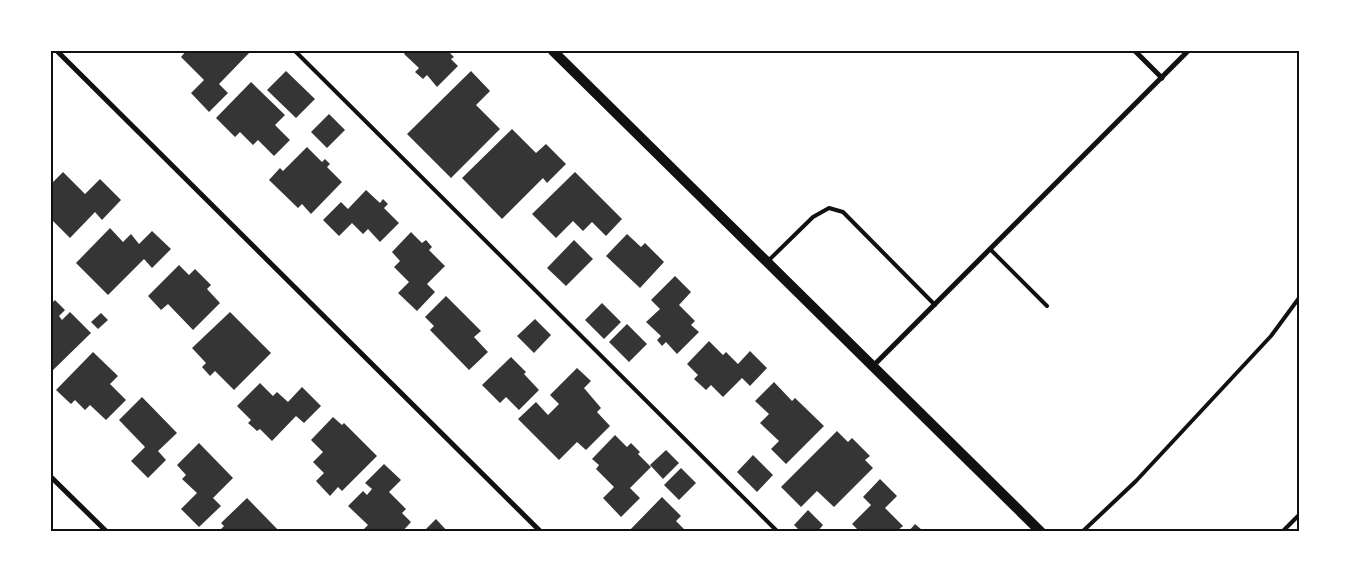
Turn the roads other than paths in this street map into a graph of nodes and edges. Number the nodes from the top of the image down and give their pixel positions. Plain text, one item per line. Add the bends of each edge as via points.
1 (57, 51) edge
2 (295, 51) edge
3 (553, 51) edge
4 (1135, 51) edge
5 (1188, 51) edge
6 (1162, 78) junction
7 (990, 249) junction
8 (766, 262) junction
9 (1299, 298) edge
10 (935, 305) junction
11 (1047, 306) dead end
12 (872, 367) junction
13 (51, 477) edge
14 (1299, 515) edge
15 (107, 532) edge
16 (541, 532) edge
17 (778, 532) edge
18 (1041, 532) edge
19 (1082, 532) edge
20 (1282, 532) edge

1 - 16 street
2 - 17 lane
3 - 8 main road
4 - 6 street
5 - 6 street
6 - 7 street
7 - 10 street
7 - 11 lane
8 - 10 lane via 813,217 829,208 843,212
8 - 12 main road
9 - 19 lane via 1271,336 1136,481
10 - 12 street
12 - 18 main road
13 - 15 street
14 - 20 lane

